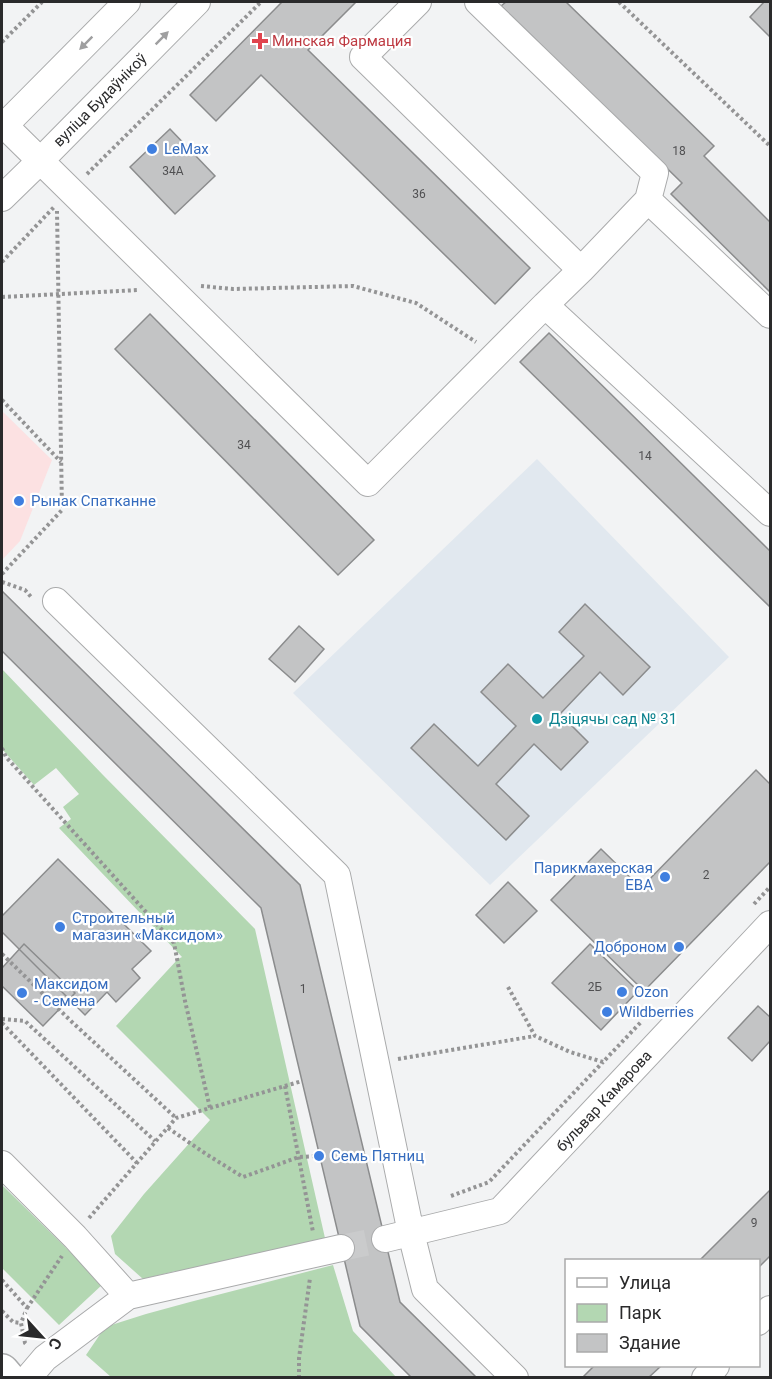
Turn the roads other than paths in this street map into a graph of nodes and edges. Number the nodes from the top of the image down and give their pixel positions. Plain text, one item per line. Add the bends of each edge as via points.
1 (128, 2) edge
2 (197, 2) edge
3 (418, 2) edge
4 (478, 2) edge
5 (3, 126) edge
6 (41, 160) junction
7 (2, 198) edge
8 (648, 200) junction
9 (581, 270) junction
10 (545, 305) junction
11 (771, 315) edge
12 (771, 513) edge
13 (44, 600) road end
14 (771, 924) edge
15 (2, 1164) edge
16 (411, 1233) junction
17 (385, 1239) tunnel mouth
18 (341, 1248) tunnel mouth
19 (128, 1296) junction
20 (771, 1309) edge
21 (760, 1321) edge
22 (2, 1371) edge
23 (8, 1377) edge
24 (28, 1377) edge
25 (515, 1377) edge

1 -> 5 street
6 -> 2 street, вуліца Будаўнікоў
3 - 9 street via 363,57
4 - 8 street via 654,173
5 - 6 street
6 - 7 street, вуліца Будаўнікоў
6 - 10 street via 368,483
8 - 9 street
8 - 11 street
9 - 10 street
10 - 12 street
13 - 16 street via 337,875
14 - 16 street, бульвар Камарова via 500,1211
15 - 19 street
16 - 17 street, бульвар Камарова
16 - 25 street via 425,1289
18 - 19 street
19 - 24 street via 45,1358
20 - 21 street
22 - 23 main road

